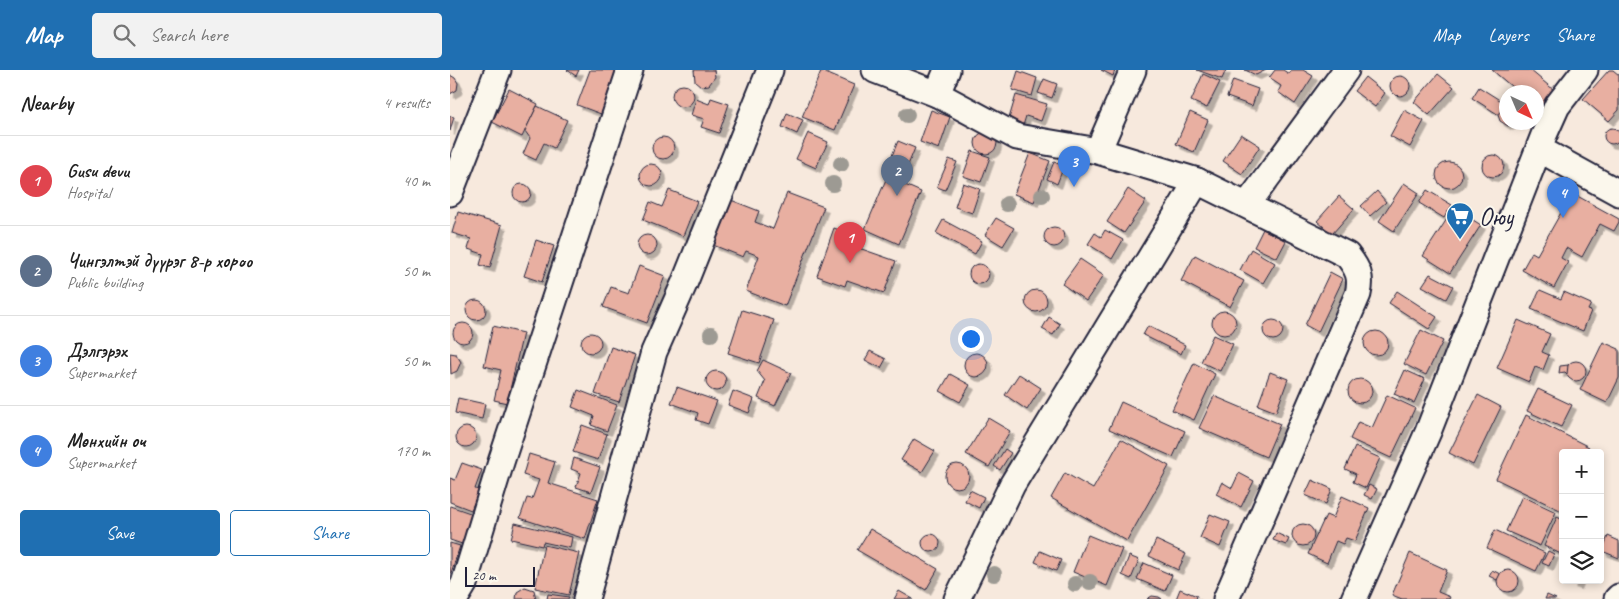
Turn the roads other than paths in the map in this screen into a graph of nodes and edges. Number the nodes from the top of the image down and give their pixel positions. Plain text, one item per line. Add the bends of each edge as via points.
1 (498, 70) edge
2 (630, 70) edge
3 (770, 70) edge
4 (875, 70) edge
5 (947, 70) edge
6 (1133, 70) edge
7 (1346, 70) edge
8 (1585, 70) edge
9 (937, 94) junction
10 (1539, 149) junction
11 (1098, 151) junction
12 (1197, 181) junction
13 (450, 193) edge
14 (1619, 193) edge
15 (1247, 205) junction
16 (455, 599) edge
17 (586, 599) edge
18 (957, 599) edge
19 (1226, 599) edge
20 (1354, 599) edge

1 - 13 street
2 - 16 street via 464,584
3 - 17 street via 654,352
4 - 9 street
5 - 9 street
6 - 11 street
7 - 15 street
8 - 10 street via 1557,106
9 - 11 street via 1017,137
10 - 14 street
10 - 20 street via 1428,432
11 - 12 street
12 - 15 street
12 - 18 street via 1012,485
15 - 19 street via 1347,255 1358,268 1361,281

